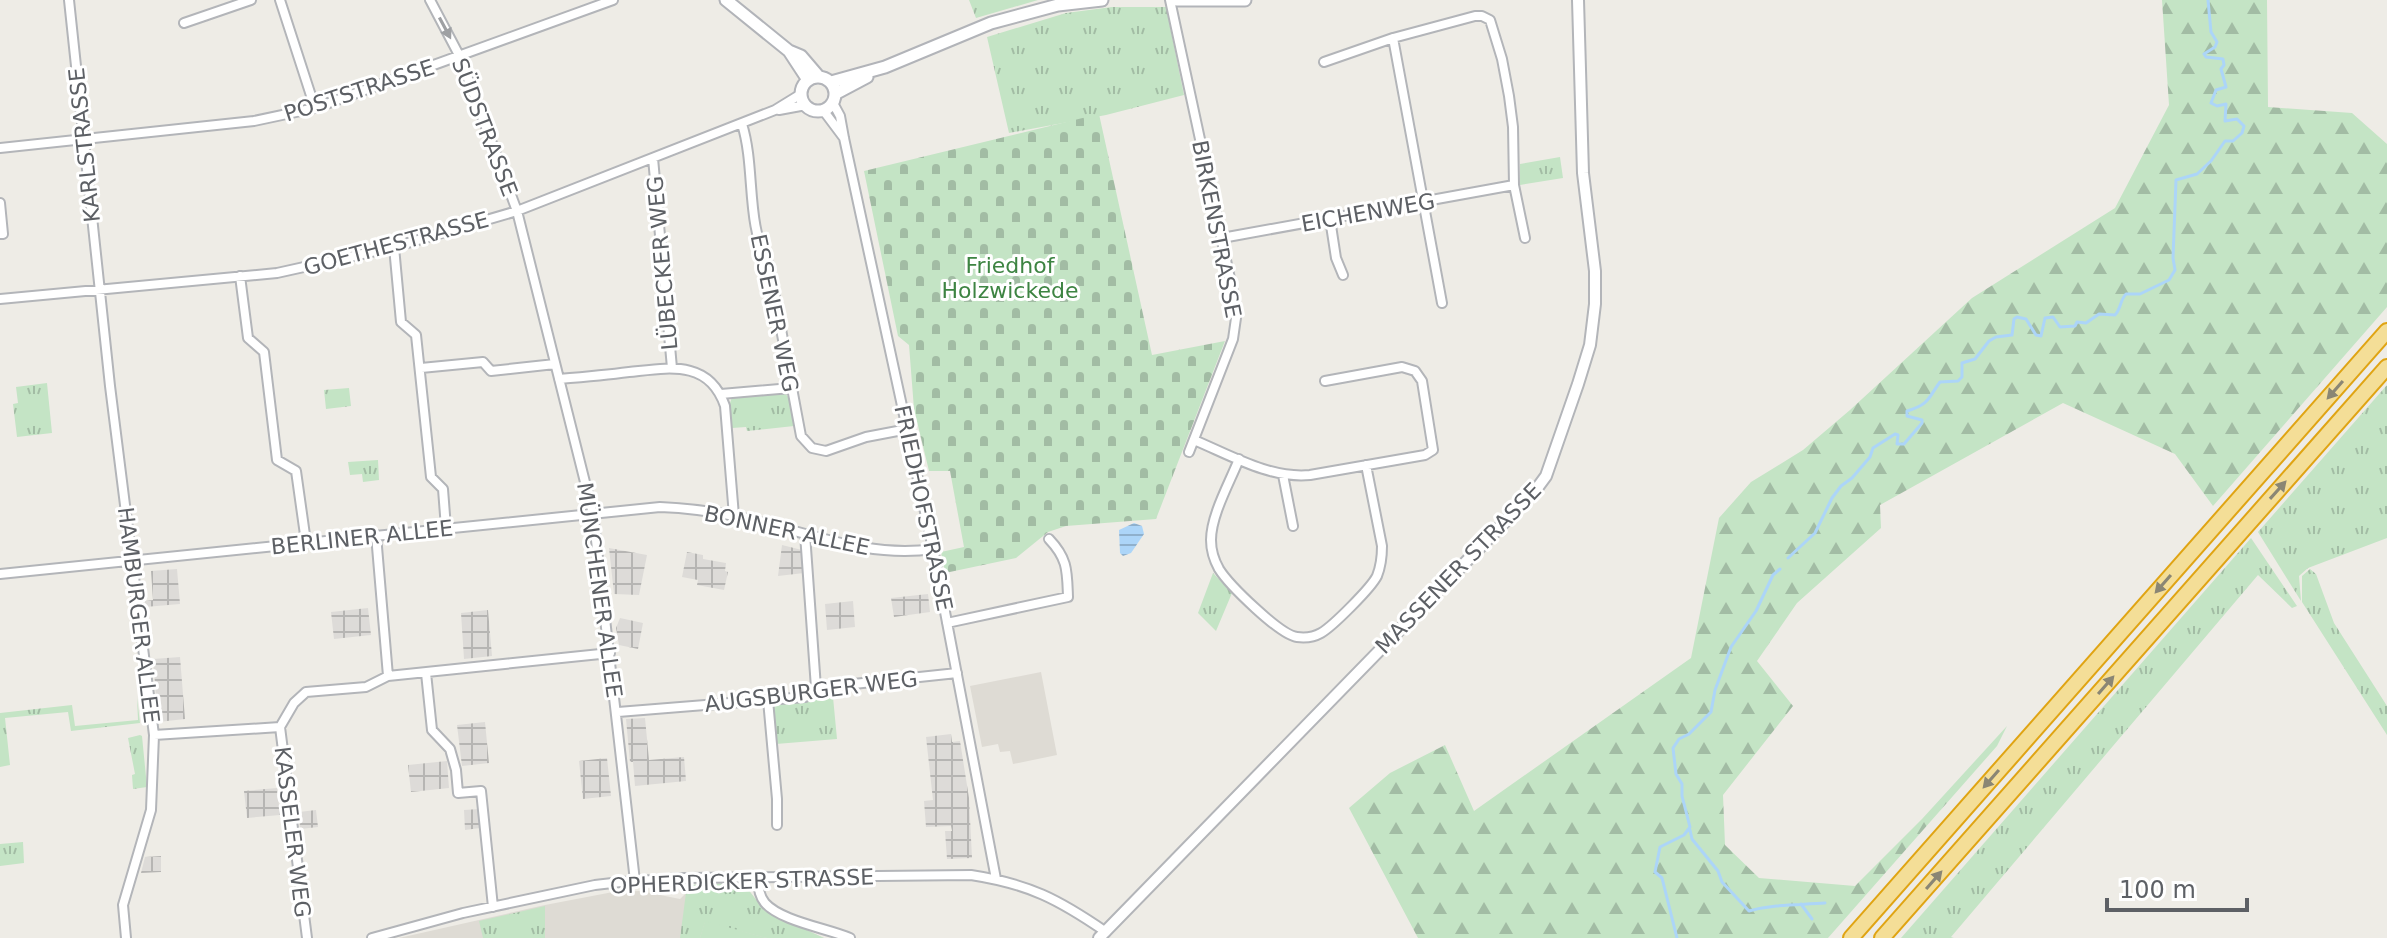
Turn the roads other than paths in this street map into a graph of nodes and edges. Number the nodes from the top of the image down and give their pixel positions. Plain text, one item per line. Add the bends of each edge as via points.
1 (69, 0) edge
2 (251, 0) edge
3 (280, 0) edge
4 (430, 0) edge
5 (613, 0) edge
6 (726, 0) edge
7 (1102, 0) edge
8 (1170, 0) edge
9 (1177, 0) edge
10 (1245, 0) edge
11 (1578, 0) edge
12 (1057, 3) edge
13 (184, 23) dead end
14 (1393, 38) junction
15 (460, 57) junction
16 (1324, 62) dead end
17 (885, 67) junction
18 (819, 80) junction
19 (804, 100) junction
20 (830, 102) junction
21 (315, 108) junction
22 (742, 124) junction
23 (84, 138) junction
24 (0, 148) edge
25 (653, 158) junction
26 (1514, 185) junction
27 (1423, 202) junction
28 (0, 203) edge
29 (517, 211) junction
30 (1330, 219) junction
31 (0, 234) edge
32 (1222, 238) junction
33 (1525, 238) dead end
34 (394, 247) junction
35 (1343, 275) dead end
36 (240, 276) junction
37 (100, 289) junction
38 (0, 299) edge
39 (1442, 303) dead end
40 (2387, 331) edge
41 (555, 364) junction
42 (2387, 367) edge
43 (421, 368) junction
44 (672, 368) junction
45 (559, 379) junction
46 (1325, 381) dead end
47 (791, 388) junction
48 (721, 394) junction
49 (908, 429) junction
50 (1194, 440) junction
51 (1189, 452) dead end
52 (1239, 459) junction
53 (1366, 465) junction
54 (1283, 475) junction
55 (593, 514) junction
56 (734, 516) junction
57 (1293, 526) dead end
58 (446, 528) junction
59 (805, 534) junction
60 (376, 535) junction
61 (1049, 539) dead end
62 (306, 542) junction
63 (933, 549) junction
64 (131, 559) junction
65 (0, 574) edge
66 (947, 623) junction
67 (610, 653) junction
68 (426, 673) junction
69 (957, 673) junction
70 (388, 676) junction
71 (816, 688) junction
72 (768, 700) junction
73 (618, 712) junction
74 (280, 727) junction
75 (154, 735) junction
76 (777, 825) dead end
77 (758, 878) junction
78 (996, 879) junction
79 (635, 881) junction
80 (493, 907) junction
81 (1102, 935) edge
82 (126, 938) edge
83 (307, 938) edge
84 (372, 938) edge
85 (850, 938) edge
86 (1851, 938) edge
87 (1882, 938) edge

1 - 23 street, KARLSTRASSE
2 - 13 street
3 - 21 street
4 -> 15 street, SÜDSTRASSE
5 - 15 street, POSTSTRASSE
6 - 18 main road via 801,56
7 - 12 main road
8 - 32 street, BIRKENSTRASSE
9 - 10 main road
11 - 81 street, MASSENER STRASSE via 1583,173 1595,304 1590,345 1546,476
12 - 17 main road via 991,23
14 - 16 street
14 - 26 street via 1475,16 1490,20 1509,96
14 - 27 street
15 - 21 street, POSTSTRASSE
15 - 29 street, SÜDSTRASSE
17 - 18 main road
17 - 20 main road
18 - 19 main road via 804,84
18 - 20 main road
19 - 20 main road via 811,109
19 - 22 street, GOETHESTRASSE
20 - 49 street, FRIEDHOFSTRASSE via 844,138
21 - 23 street, POSTSTRASSE via 254,121
22 - 25 street, GOETHESTRASSE
22 - 47 street, ESSENER WEG via 760,249 769,265
23 - 24 street, POSTSTRASSE
23 - 37 street, KARLSTRASSE
25 - 29 street, GOETHESTRASSE
25 - 44 street, LÜBECKER WEG
26 - 27 street, EICHENWEG
26 - 33 street
27 - 30 street, EICHENWEG
27 - 39 street
28 - 31 street
29 - 34 street, GOETHESTRASSE
29 - 41 street, MÜNCHENER ALLEE
30 - 32 street, EICHENWEG
30 - 35 street
32 - 50 street, BIRKENSTRASSE via 1237,326
34 - 36 street, GOETHESTRASSE
34 - 43 street via 401,322 416,335
36 - 37 street, GOETHESTRASSE
36 - 62 street via 248,338 264,352 277,459 296,471
37 - 38 street, GOETHESTRASSE
37 - 64 street, HAMBURGER ALLEE
40 -> 86 highway
41 - 43 street via 491,371 483,362
41 - 45 street, MÜNCHENER ALLEE
87 -> 42 highway
43 - 58 street via 431,477 443,489
44 - 45 street
44 - 48 street via 696,373
45 - 55 street, MÜNCHENER ALLEE
46 - 53 street via 1402,367 1415,371 1422,381 1433,450
47 - 48 street
47 - 49 street, ESSENER WEG via 801,436 817,450
48 - 56 street
49 - 63 street, FRIEDHOFSTRASSE
50 - 51 street, BIRKENSTRASSE
50 - 52 street
52 - 53 street via 1211,530 1215,561 1275,626 1300,637 1326,629 1378,571 1382,546
52 - 54 street
53 - 54 street
54 - 57 street
55 - 56 street, BONNER ALLEE via 660,507
55 - 58 street, BERLINER ALLEE
55 - 67 street, MÜNCHENER ALLEE
56 - 59 street, BONNER ALLEE
58 - 60 street, BERLINER ALLEE
59 - 63 street, BONNER ALLEE via 874,550
59 - 71 street
60 - 62 street, BERLINER ALLEE
60 - 70 street
61 - 66 street via 1062,553 1068,597
62 - 64 street, BERLINER ALLEE
63 - 66 street, FRIEDHOFSTRASSE
64 - 65 street, BERLINER ALLEE
64 - 75 street, HAMBURGER ALLEE
66 - 69 street, FRIEDHOFSTRASSE
67 - 68 street
67 - 73 street, MÜNCHENER ALLEE
68 - 70 street
68 - 80 street via 432,730 450,749 458,793 481,791
69 - 71 street, AUGSBURGER WEG
69 - 78 street, FRIEDHOFSTRASSE
70 - 74 street via 366,687 306,692
71 - 72 street, AUGSBURGER WEG via 805,697
72 - 73 street, AUGSBURGER WEG
72 - 76 street
73 - 79 street, MÜNCHENER ALLEE
74 - 75 street
74 - 83 street, KASSELER WEG
75 - 82 street, HAMBURGER ALLEE via 151,810 123,905
77 - 78 street, OPHERDICKER STRASSE
77 - 79 street, OPHERDICKER STRASSE
77 - 85 street via 766,905
78 - 81 street, OPHERDICKER STRASSE via 1068,906
79 - 80 street, OPHERDICKER STRASSE
80 - 84 street, OPHERDICKER STRASSE

